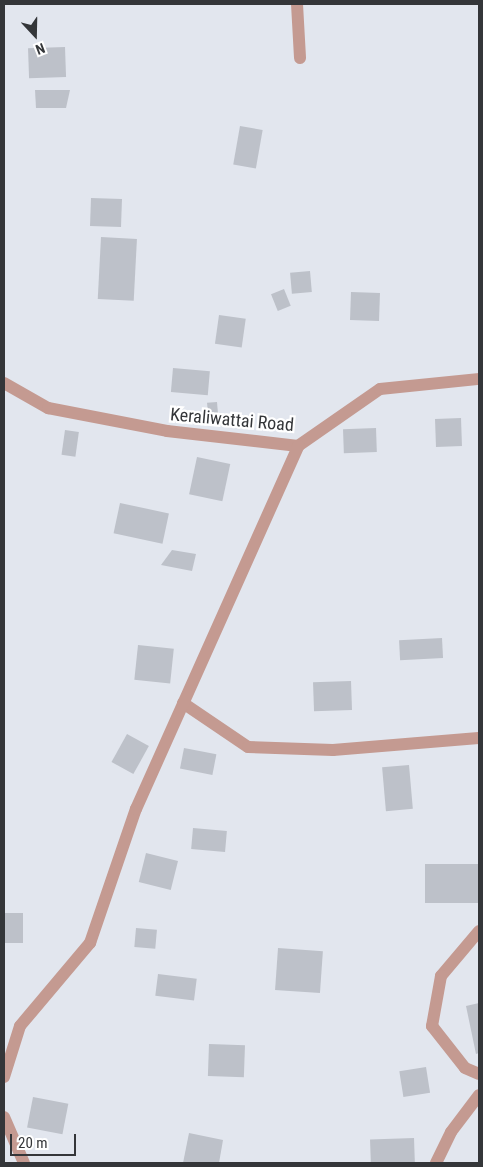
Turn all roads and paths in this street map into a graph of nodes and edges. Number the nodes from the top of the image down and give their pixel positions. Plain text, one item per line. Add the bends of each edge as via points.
1 (297, 4) edge
2 (300, 58) dead end
3 (479, 379) edge
4 (4, 383) edge
5 (298, 446) junction
6 (183, 703) junction
7 (479, 738) edge
8 (479, 931) edge
9 (479, 1074) edge
10 (4, 1077) edge
11 (479, 1095) edge
12 (4, 1116) edge
13 (24, 1163) edge
14 (436, 1163) edge

1 - 2 street
3 - 5 street, Keraliwattai Road via 380,390
4 - 5 street, Keraliwattai Road via 48,408 167,431
5 - 6 street
6 - 7 street via 248,747 334,750
6 - 10 street via 136,809 90,943 20,1026
8 - 9 street via 441,976 432,1026 465,1068
11 - 14 street via 451,1132
12 - 13 street

